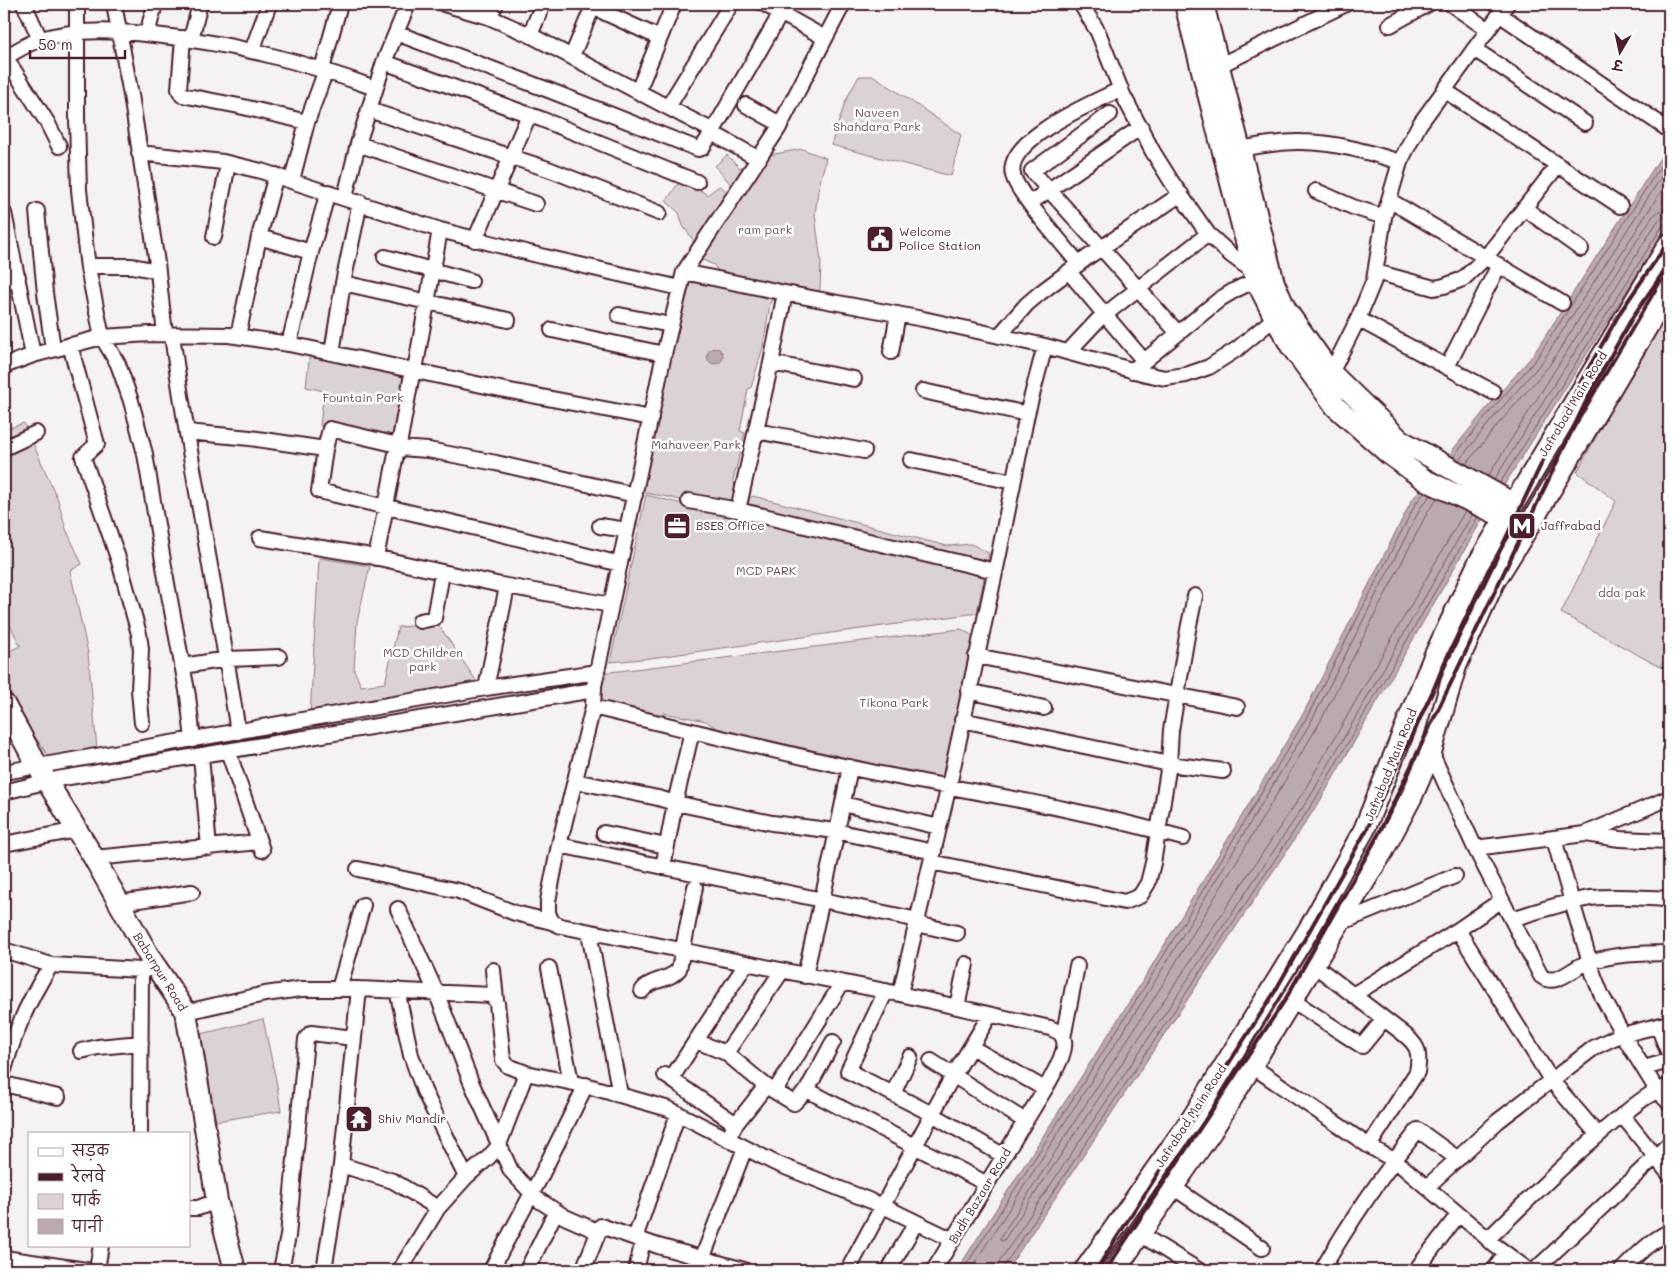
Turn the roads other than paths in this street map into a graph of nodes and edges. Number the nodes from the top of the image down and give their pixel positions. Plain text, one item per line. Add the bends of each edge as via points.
1 (24, 4) edge
2 (76, 4) edge
3 (114, 4) edge
4 (155, 4) edge
5 (200, 4) edge
6 (269, 4) edge
7 (340, 4) edge
8 (408, 4) edge
9 (444, 4) edge
10 (496, 4) edge
11 (543, 4) edge
12 (674, 4) edge
13 (731, 4) edge
14 (764, 4) edge
15 (843, 4) edge
16 (1081, 4) edge
17 (1185, 4) edge
18 (1203, 4) edge
19 (1346, 4) edge
20 (1428, 4) edge
21 (1451, 4) edge
22 (591, 5) edge
23 (1501, 8) edge
24 (781, 13) junction
25 (489, 17) junction
26 (1390, 25) dead end
27 (1488, 30) junction
28 (118, 31) junction
29 (75, 32) junction
30 (396, 33) junction
31 (147, 34) junction
32 (530, 35) junction
33 (187, 38) junction
34 (660, 38) junction
35 (825, 38) junction
36 (40, 39) junction
37 (1474, 49) junction
38 (252, 51) junction
39 (572, 56) junction
40 (4, 57) edge
41 (384, 62) junction
42 (324, 70) junction
43 (1211, 70) junction
44 (375, 88) junction
45 (1121, 89) junction
46 (1444, 90) junction
47 (638, 91) junction
48 (746, 105) dead end
49 (668, 107) junction
50 (369, 110) junction
51 (1110, 114) dead end
52 (529, 115) junction
53 (307, 122) junction
54 (1585, 123) dead end
55 (780, 124) junction
56 (1141, 127) junction
57 (1669, 130) edge
58 (712, 132) junction
59 (358, 144) junction
60 (59, 146) dead end
61 (1239, 149) junction
62 (139, 153) junction
63 (512, 157) junction
64 (759, 159) junction
65 (1400, 162) junction
66 (228, 164) junction
67 (1558, 165) junction
68 (276, 175) junction
69 (292, 180) junction
70 (697, 182) dead end
71 (498, 191) junction
72 (1048, 191) junction
73 (328, 192) junction
74 (1242, 192) junction
75 (1316, 192) dead end
76 (1181, 194) junction
77 (345, 197) junction
78 (1389, 200) junction
79 (360, 202) junction
80 (1030, 203) junction
81 (536, 204) dead end
82 (1620, 206) dead end
83 (1524, 208) junction
84 (37, 211) dead end
85 (4, 213) edge
86 (659, 213) dead end
87 (1384, 217) junction
88 (440, 230) junction
89 (1208, 234) junction
90 (214, 237) dead end
91 (259, 237) junction
92 (475, 240) junction
93 (1669, 244) edge
94 (1101, 248) junction
95 (1582, 249) dead end
96 (311, 252) junction
97 (385, 257) dead end
98 (1486, 257) junction
99 (88, 266) junction
100 (1499, 266) junction
101 (1074, 268) junction
102 (158, 271) junction
103 (433, 272) junction
104 (684, 272) junction
105 (1376, 272) junction
106 (1255, 276) junction
107 (18, 277) junction
108 (4, 280) edge
109 (471, 281) dead end
110 (343, 283) junction
111 (680, 288) junction
112 (1138, 289) junction
113 (1641, 291) junction
114 (785, 293) junction
115 (1665, 297) edge
116 (427, 302) junction
117 (1562, 303) dead end
118 (898, 314) junction
119 (1106, 314) junction
120 (1280, 314) junction
121 (619, 315) dead end
122 (1358, 319) junction
123 (508, 320) dead end
124 (671, 325) junction
125 (552, 330) dead end
126 (1178, 333) junction
127 (169, 334) junction
128 (238, 336) junction
129 (999, 336) junction
130 (102, 337) junction
131 (289, 344) junction
132 (70, 345) junction
133 (1045, 346) junction
134 (53, 349) junction
135 (892, 352) dead end
136 (1068, 352) junction
137 (332, 353) junction
138 (664, 354) junction
139 (33, 355) junction
140 (1144, 361) junction
141 (771, 363) junction
142 (4, 366) edge
143 (1447, 367) junction
144 (1132, 371) junction
145 (413, 372) junction
146 (854, 379) dead end
147 (1327, 381) junction
148 (923, 392) dead end
149 (1493, 392) dead end
150 (1027, 414) junction
151 (651, 418) junction
152 (756, 431) junction
153 (187, 432) junction
154 (36, 433) dead end
155 (398, 447) junction
156 (4, 448) edge
157 (324, 449) junction
158 (864, 451) dead end
159 (911, 460) dead end
160 (1013, 482) junction
161 (635, 496) junction
162 (689, 502) dead end
163 (385, 507) junction
164 (1503, 508) junction
165 (738, 510) junction
166 (600, 526) dead end
167 (627, 530) junction
168 (260, 538) dead end
169 (376, 558) junction
170 (620, 564) junction
171 (995, 571) junction
172 (442, 573) junction
173 (507, 586) junction
174 (1195, 596) dead end
175 (612, 605) junction
176 (432, 622) dead end
177 (976, 656) junction
178 (279, 657) dead end
179 (227, 659) junction
180 (183, 666) junction
181 (1426, 678) junction
182 (595, 682) junction
183 (1450, 686) junction
184 (486, 688) junction
185 (968, 691) junction
186 (1178, 694) junction
187 (4, 704) edge
188 (593, 707) junction
189 (1237, 707) dead end
190 (1044, 708) dead end
191 (962, 720) junction
192 (142, 722) dead end
193 (692, 731) junction
194 (238, 732) junction
195 (192, 740) junction
196 (228, 751) junction
197 (1431, 752) junction
198 (201, 756) junction
199 (1169, 764) junction
200 (850, 767) junction
201 (1223, 771) dead end
202 (4, 772) edge
203 (42, 774) junction
204 (575, 781) junction
205 (948, 787) junction
206 (4, 792) edge
207 (1669, 798) edge
208 (676, 803) junction
209 (843, 804) junction
210 (939, 827) junction
211 (77, 830) junction
212 (1158, 831) junction
213 (838, 832) junction
214 (604, 833) dead end
215 (1585, 834) junction
216 (1183, 838) dead end
217 (1554, 839) junction
218 (1669, 841) edge
219 (4, 844) edge
220 (559, 845) junction
221 (666, 846) junction
222 (209, 848) junction
223 (1475, 848) junction
224 (932, 857) junction
225 (94, 858) junction
226 (662, 867) junction
227 (358, 869) dead end
228 (1455, 876) dead end
229 (695, 887) dead end
230 (192, 892) dead end
231 (1669, 899) edge
232 (1502, 900) junction
233 (821, 901) junction
234 (1572, 902) junction
235 (119, 903) junction
236 (363, 905) dead end
237 (398, 909) dead end
238 (1512, 919) junction
239 (552, 922) junction
240 (917, 922) junction
241 (1340, 923) junction
242 (1458, 930) junction
243 (589, 933) junction
244 (957, 933) dead end
245 (4, 950) edge
246 (683, 952) junction
247 (1669, 953) edge
248 (1590, 962) junction
249 (746, 964) junction
250 (966, 964) dead end
251 (51, 965) junction
252 (1314, 965) junction
253 (1077, 966) dead end
254 (549, 968) dead end
255 (149, 969) junction
256 (493, 970) dead end
257 (782, 971) junction
258 (805, 976) junction
259 (842, 983) junction
260 (339, 989) junction
261 (359, 989) junction
262 (396, 990) junction
263 (642, 991) dead end
264 (436, 992) junction
265 (893, 993) junction
266 (1353, 995) junction
267 (496, 1000) junction
268 (1292, 1000) junction
269 (957, 1007) junction
270 (186, 1012) junction
271 (990, 1015) junction
272 (1384, 1019) junction
273 (1663, 1024) edge
274 (1623, 1035) junction
275 (354, 1038) junction
276 (1063, 1038) junction
277 (696, 1041) junction
278 (833, 1042) dead end
279 (141, 1043) junction
280 (971, 1046) junction
281 (81, 1051) dead end
282 (726, 1053) junction
283 (1669, 1054) edge
284 (910, 1057) dead end
285 (1669, 1061) edge
286 (931, 1062) dead end
287 (1252, 1066) junction
288 (1644, 1068) junction
289 (4, 1070) edge
290 (526, 1073) junction
291 (953, 1076) junction
292 (1551, 1080) junction
293 (571, 1082) junction
294 (4, 1084) edge
295 (586, 1085) junction
296 (770, 1088) junction
297 (1663, 1088) edge
298 (1044, 1089) junction
299 (807, 1090) junction
300 (620, 1094) junction
301 (893, 1094) junction
302 (58, 1097) dead end
303 (1669, 1103) edge
304 (678, 1114) junction
305 (932, 1114) junction
306 (1622, 1115) junction
307 (1025, 1121) junction
308 (736, 1124) junction
309 (140, 1132) edge
310 (1598, 1135) junction
311 (727, 1139) junction
312 (499, 1144) junction
313 (1669, 1144) edge
314 (914, 1146) junction
315 (1369, 1146) junction
316 (745, 1148) junction
317 (1004, 1156) junction
318 (1655, 1157) junction
319 (1458, 1159) junction
320 (1394, 1160) junction
321 (341, 1165) junction
322 (1669, 1174) edge
323 (466, 1177) junction
324 (987, 1184) junction
325 (1173, 1187) junction
326 (1427, 1187) junction
327 (532, 1194) junction
328 (217, 1202) junction
329 (881, 1206) junction
330 (190, 1208) edge
331 (438, 1208) junction
332 (556, 1211) junction
333 (1458, 1214) junction
334 (916, 1222) junction
335 (599, 1232) junction
336 (1669, 1232) edge
337 (1140, 1234) junction
338 (1488, 1239) junction
339 (639, 1240) junction
340 (953, 1240) junction
341 (101, 1246) edge
342 (1262, 1248) dead end
343 (1506, 1254) junction
344 (4, 1258) edge
345 (702, 1259) junction
346 (86, 1270) edge
347 (97, 1270) edge
348 (235, 1270) edge
349 (281, 1270) edge
350 (324, 1270) edge
351 (400, 1270) edge
352 (491, 1270) edge
353 (526, 1270) edge
354 (583, 1270) edge
355 (636, 1270) edge
356 (744, 1270) edge
357 (848, 1270) edge
358 (889, 1270) edge
359 (934, 1270) edge
360 (1085, 1270) edge
361 (1114, 1270) edge
362 (1198, 1270) edge
363 (1322, 1270) edge
364 (1416, 1270) edge
365 (1494, 1270) edge
366 (1528, 1270) edge
367 (1535, 1270) edge
368 (1622, 1270) edge

1 - 36 street
2 - 29 street
3 - 28 street
4 - 31 street
5 - 33 street
6 - 38 street
7 - 42 street
8 - 30 street
9 - 25 street
10 - 25 street
11 - 32 street
12 - 34 street
13 - 49 street
14 - 24 street
15 - 35 street
16 - 45 street via 1098,32
17 - 43 main road
18 - 43 main road
19 - 43 street
20 - 26 street
21 - 27 street
22 - 34 street
22 - 39 street
23 - 27 street
23 - 57 street
24 - 35 street
24 - 58 street
25 - 32 street
27 - 37 street
28 - 29 street
28 - 31 street
28 - 62 street
29 - 36 street
29 - 99 street via 79,190
30 - 41 street
30 - 58 street via 696,149 702,148
31 - 33 street
32 - 39 street
33 - 38 street
33 - 53 street via 179,89 182,95
34 - 47 street
35 - 55 street
36 - 40 street
37 - 46 street
37 - 54 street
38 - 42 street
39 - 47 street
40 - 60 street
41 - 44 street
41 - 52 street
42 - 44 street
42 - 53 street
43 - 61 main road
43 - 74 main road
44 - 50 street
45 - 56 street
45 - 80 street via 1048,126 1021,148 1012,166 1013,174
46 - 65 street via 1419,125
46 - 67 street
47 - 49 street
48 - 55 street
49 - 58 street
50 - 59 street
50 - 63 street
51 - 72 street via 1032,170
52 - 63 street
52 - 70 street
53 - 69 street
55 - 64 street
56 - 72 street
56 - 76 street via 1153,152
58 - 64 street
59 - 71 street
59 - 77 street
61 - 65 street via 1300,142 1366,152
61 - 74 main road
62 - 66 street
62 - 102 street
63 - 71 street
63 - 86 street
64 - 104 street
65 - 78 street
66 - 68 street
66 - 90 street
67 - 82 street
67 - 83 street
68 - 69 street
68 - 91 street
69 - 73 street
71 - 81 street
71 - 92 street
72 - 80 street
72 - 94 street
73 - 77 street
73 - 96 street
74 - 106 main road
74 - 120 main road via 1274,283
75 - 87 street
76 - 89 street
76 - 94 street
77 - 79 street
78 - 87 street
78 - 98 street
79 - 88 street
79 - 110 street
80 - 101 street
83 - 95 street
83 - 98 street
84 - 134 street
85 - 107 street
87 - 105 street
88 - 92 street
88 - 103 street
89 - 106 street
89 - 112 street
91 - 96 street
91 - 128 street
92 - 111 street
93 - 113 main road, Jafrabad Main Road
94 - 101 street
94 - 112 street
96 - 131 street
97 - 103 street
98 - 100 street
98 - 105 street via 1463,279 1434,288
99 - 102 street via 132,266
99 - 130 street
100 - 117 street
100 - 143 street
101 - 119 street
101 - 129 street via 1027,304
102 - 127 street
103 - 109 street
103 - 116 street
104 - 111 street
104 - 114 street
105 - 122 street
106 - 120 main road
106 - 126 street
107 - 108 street
107 - 139 street
110 - 116 street
110 - 137 street
111 - 124 street
112 - 119 street
112 - 126 street
113 - 115 main road
113 - 164 main road, Jafrabad Main Road
114 - 118 street
114 - 141 street
115 - 183 main road, Jafrabad Main Road via 1494,582
116 - 123 street
116 - 145 street
118 - 129 street
118 - 135 street
119 - 136 street
119 - 140 street
120 - 144 street via 1209,367 1165,378
120 - 147 main road via 1291,346
121 - 124 street
122 - 143 street
122 - 147 street
124 - 138 street
125 - 138 street
126 - 140 street
127 - 128 street
127 - 130 street
127 - 153 street
128 - 131 street
129 - 133 street
130 - 132 street
130 - 180 street via 118,364 139,427
131 - 137 street
132 - 134 street
132 - 192 street via 97,444 83,457 119,561 139,634
133 - 136 street
133 - 150 street
134 - 139 street
136 - 144 street
137 - 145 street
138 - 151 street
139 - 142 street
140 - 144 street
141 - 146 street
141 - 152 street
143 - 149 street
145 - 151 street
145 - 155 street
147 - 164 main road via 1400,440 1437,461
147 - 164 main road via 1336,407 1389,454 1425,480
148 - 150 street
150 - 160 street
151 - 161 street
152 - 158 street
152 - 165 street
153 - 157 street
153 - 179 street
154 - 156 street
155 - 157 street via 330,429
155 - 161 street via 486,461
155 - 163 street
157 - 163 street via 319,492
159 - 160 street
160 - 171 street
161 - 167 street
162 - 165 street
163 - 169 street
163 - 170 street
164 - 181 main road, Jafrabad Main Road
165 - 171 street
166 - 167 street
167 - 170 street
168 - 169 street
169 - 172 street
170 - 175 street
171 - 177 street
172 - 173 street
172 - 176 street
173 - 175 street
173 - 184 street
174 - 186 street
175 - 182 street
177 - 185 street
177 - 186 street
178 - 179 street
179 - 180 street
179 - 194 street
180 - 195 street
181 - 183 main road
181 - 360 main road, Jafrabad Main Road via 1364,830 1309,929 1193,1117
182 - 184 street
182 - 188 street
182 - 196 street
183 - 197 main road, Jafrabad Main Road
184 - 194 street
185 - 190 street
185 - 191 street
186 - 189 street
186 - 199 street
187 - 203 main road, Babarpur Road
188 - 193 street
188 - 204 street
191 - 199 street
191 - 205 street
193 - 200 street
193 - 208 street
194 - 195 street
195 - 203 street
196 - 198 street
196 - 222 street via 261,846
197 - 223 street
197 - 241 main road, Jafrabad Main Road via 1383,851
198 - 203 street
198 - 222 street
199 - 201 street
199 - 212 street
200 - 205 street
200 - 209 street
202 - 203 street
203 - 206 street
203 - 211 main road, Babarpur Road
204 - 208 street
204 - 220 street
205 - 210 street
205 - 212 street
207 - 215 street
208 - 213 street via 772,823
208 - 221 street
209 - 210 street
209 - 213 street
210 - 224 street
211 - 219 street
211 - 225 main road, Babarpur Road
212 - 216 street
212 - 224 street via 1148,883 1140,896 1125,902
213 - 224 street
213 - 233 street
214 - 221 street
215 - 217 street
215 - 218 street
217 - 223 street
217 - 234 street
220 - 226 street
220 - 239 street via 548,901
221 - 226 street
222 - 225 street
223 - 232 street
224 - 240 street
225 - 235 main road, Babarpur Road
226 - 233 street
227 - 239 street via 459,891 515,913
228 - 241 street
229 - 246 street
230 - 235 street
231 - 234 street via 1622,896
232 - 238 street
232 - 242 street
233 - 240 street
233 - 258 street
234 - 238 street
234 - 248 street
235 - 255 main road, Babarpur Road
236 - 260 street
237 - 264 street
238 - 248 street via 1536,968 1545,979 1558,979
239 - 243 street
240 - 244 street
240 - 265 street
241 - 252 main road, Jafrabad Main Road
242 - 266 street
242 - 292 street
243 - 246 street
243 - 300 street
245 - 251 street
246 - 249 street
246 - 263 street via 675,974 655,981
247 - 248 street via 1624,955
248 - 274 street via 1602,996
249 - 257 street
249 - 277 street
250 - 269 street
251 - 255 street
251 - 289 street via 22,1019
252 - 266 street
252 - 268 main road, Jafrabad Main Road
253 - 276 street, Budh Bazaar Road
254 - 293 street
255 - 270 main road, Babarpur Road
255 - 279 street
256 - 267 street
257 - 258 street
257 - 282 street
258 - 259 street
259 - 265 street
259 - 296 street
260 - 261 street
260 - 270 street via 274,993
261 - 262 street
261 - 275 street
262 - 264 street
262 - 323 street via 411,1055 424,1092
264 - 267 street via 492,995
264 - 312 street
265 - 269 street
265 - 301 street via 848,1071
266 - 272 street
267 - 290 street via 503,1060 508,1066
268 - 272 street via 1362,1046
268 - 287 main road, Jafrabad Main Road
269 - 271 street
270 - 328 main road, Babarpur Road
271 - 276 street via 1050,1028
271 - 280 street
272 - 315 street via 1412,1040 1419,1061 1417,1072
273 - 274 street
273 - 283 street
274 - 288 street
274 - 292 street via 1595,1047
275 - 321 street
275 - 349 street via 311,1033 306,1039 288,1236
276 - 298 street, Budh Bazaar Road via 1059,1061
277 - 282 street
277 - 308 street via 668,1077
278 - 299 street
279 - 281 street
279 - 309 street
280 - 291 street
280 - 298 street
282 - 296 street
284 - 301 street
285 - 288 street
286 - 291 street
287 - 315 street
287 - 325 main road, Jafrabad Main Road
288 - 297 street
290 - 293 street
290 - 312 street
291 - 305 street
291 - 307 street
292 - 310 street
292 - 319 street via 1498,1121
293 - 295 street
294 - 302 street
295 - 300 street
295 - 327 street
296 - 299 street via 794,1103
296 - 308 street
297 - 303 street
297 - 306 street via 1640,1100
298 - 307 street, Budh Bazaar Road
299 - 314 street
300 - 304 street
301 - 305 street
304 - 311 street
304 - 339 street
305 - 314 street
305 - 317 street
306 - 310 street
306 - 318 street
307 - 317 street, Budh Bazaar Road
308 - 311 street
310 - 338 street
311 - 316 street
312 - 323 street via 494,1153
312 - 327 street via 511,1171
313 - 318 street
314 - 324 street
314 - 329 street
315 - 320 street
316 - 329 street
316 - 345 street
317 - 324 street, Budh Bazaar Road
318 - 322 street
318 - 367 street
319 - 320 street via 1418,1130
319 - 326 street
320 - 326 street
320 - 363 street via 1347,1227
321 - 331 street via 393,1181
321 - 350 street
323 - 331 street
324 - 340 street, Budh Bazaar Road
325 - 337 main road, Jafrabad Main Road
325 - 342 street
326 - 333 street
327 - 332 street
327 - 352 street
328 - 330 street
328 - 348 main road, Babarpur Road
329 - 334 street
329 - 357 street
331 - 351 street
332 - 335 street
332 - 353 street
333 - 338 street
333 - 364 street
334 - 340 street
334 - 358 street
335 - 339 street via 601,1226
335 - 354 street
336 - 368 street via 1660,1236
337 - 361 main road, Jafrabad Main Road
337 - 362 street
338 - 343 street
339 - 345 street
339 - 355 street
340 - 359 street, Budh Bazaar Road
341 - 347 street
343 - 365 street
343 - 366 street
344 - 346 street
345 - 356 street

